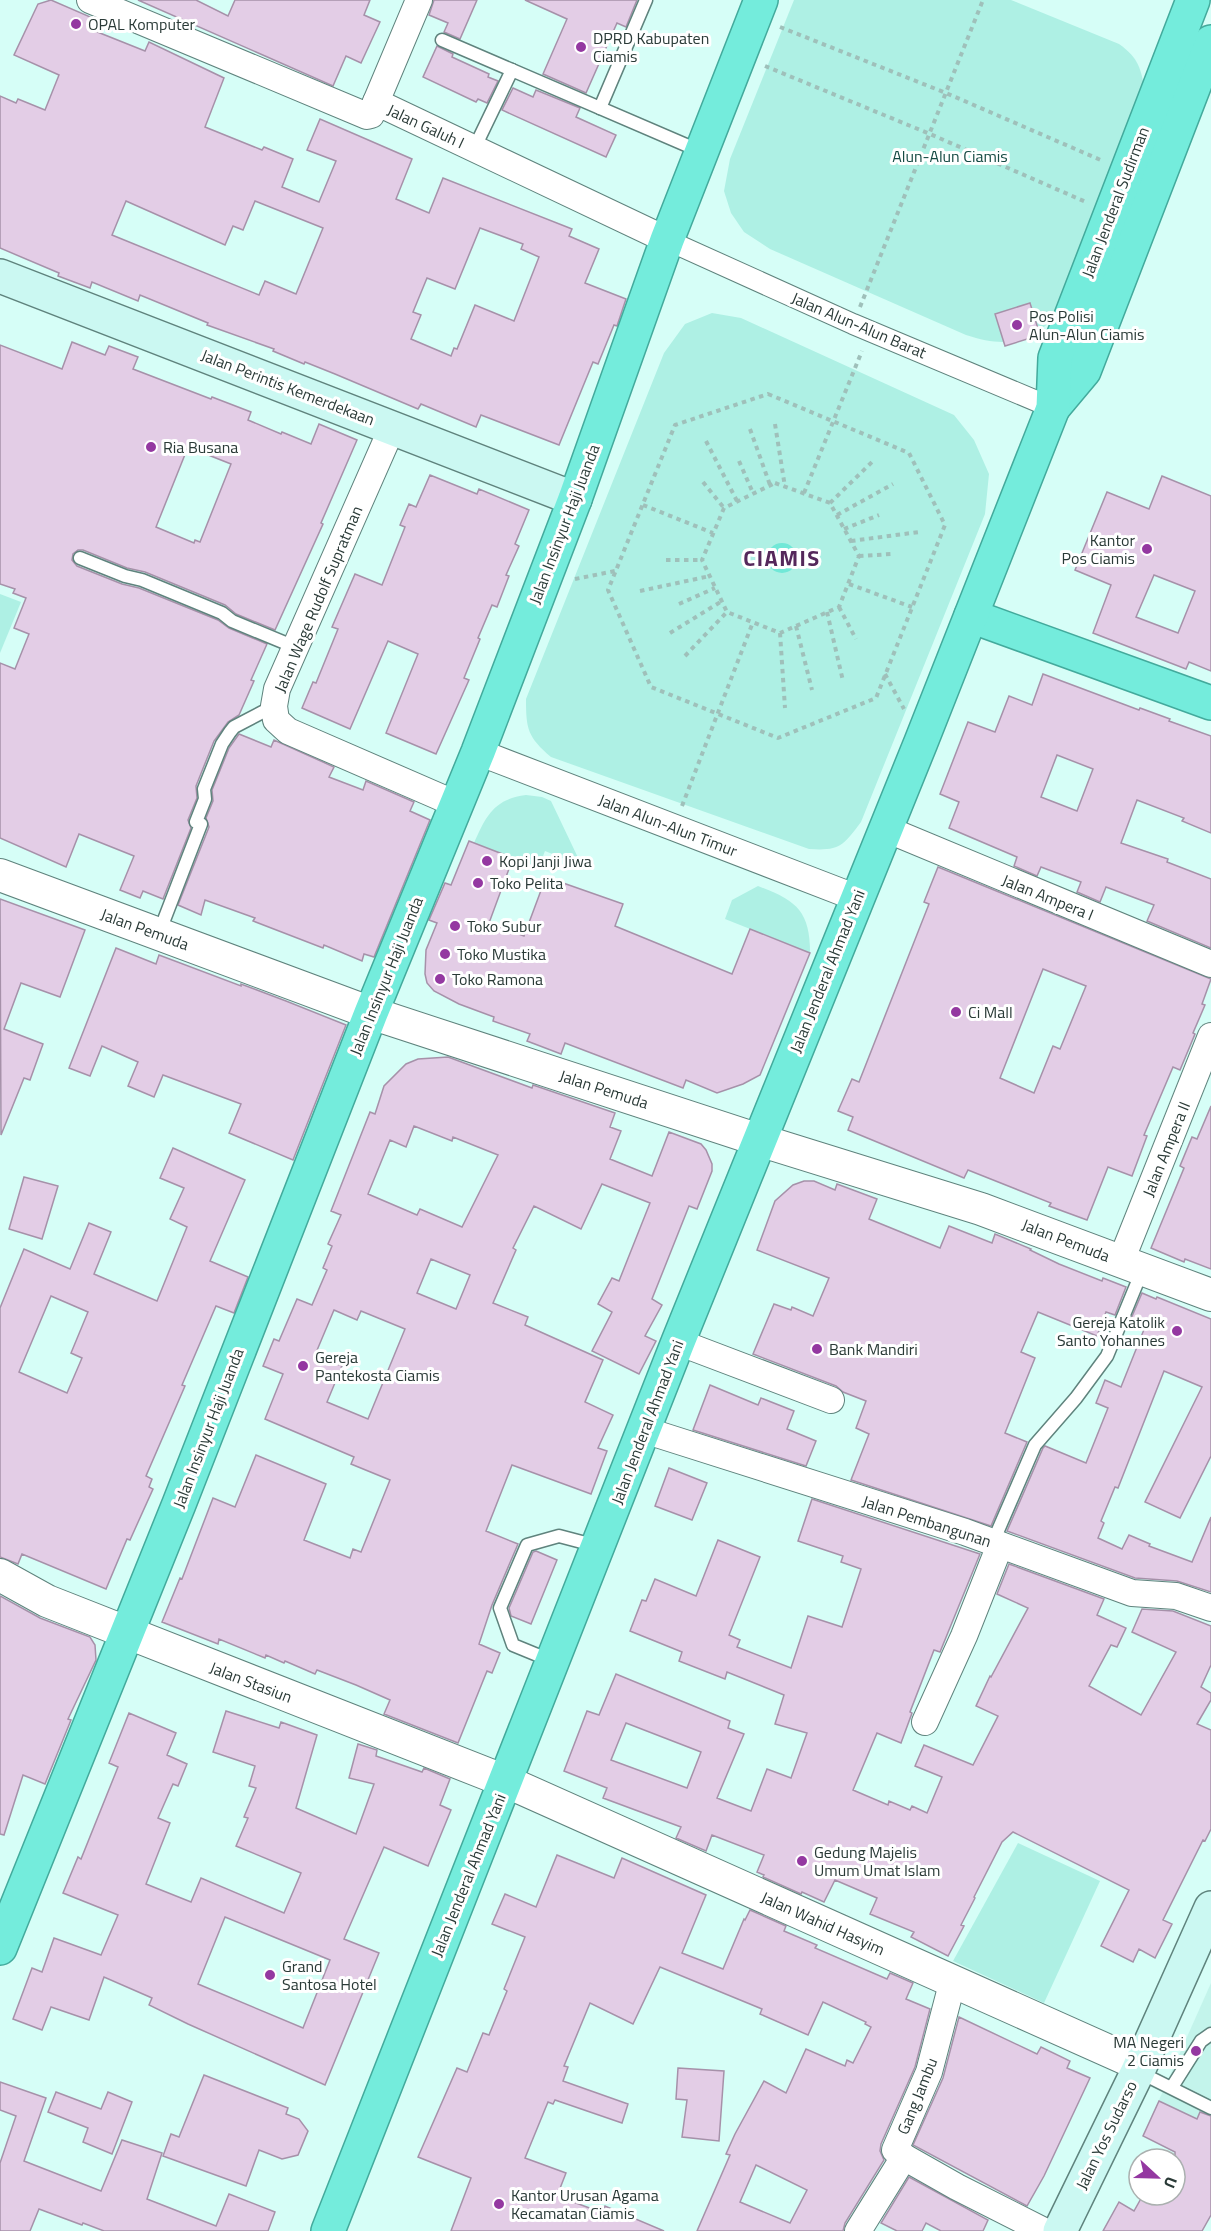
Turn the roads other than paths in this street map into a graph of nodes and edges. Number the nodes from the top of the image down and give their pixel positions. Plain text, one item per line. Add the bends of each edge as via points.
1 (90, 0) edge
2 (419, 0) edge
3 (646, 0) edge
4 (1193, 0) edge
5 (757, 9) edge
6 (442, 40) dead end
7 (1211, 42) edge
8 (512, 70) junction
9 (376, 102) junction
10 (600, 108) junction
11 (474, 148) junction
12 (702, 152) junction
13 (667, 240) junction
14 (0, 276) edge
15 (1053, 408) junction
16 (392, 428) junction
17 (575, 499) junction
18 (80, 558) dead end
19 (971, 616) junction
20 (295, 647) junction
21 (1211, 703) edge
22 (274, 706) junction
23 (478, 752) junction
24 (456, 804) junction
25 (886, 829) junction
26 (0, 875) edge
27 (857, 898) junction
28 (159, 934) junction
29 (1211, 964) edge
30 (371, 1013) junction
31 (1211, 1036) edge
32 (759, 1140) junction
33 (1131, 1266) junction
34 (1211, 1295) edge
35 (678, 1342) junction
36 (831, 1400) dead end
37 (644, 1430) junction
38 (997, 1544) junction
39 (598, 1547) junction
40 (0, 1575) edge
41 (1211, 1608) edge
42 (128, 1633) junction
43 (552, 1661) junction
44 (925, 1722) dead end
45 (505, 1781) junction
46 (1211, 1908) edge
47 (3, 1934) edge
48 (953, 1980) junction
49 (1211, 2034) edge
50 (1139, 2068) junction
51 (1172, 2087) junction
52 (1211, 2108) edge
53 (904, 2157) junction
54 (866, 2229) edge
55 (328, 2231) edge
56 (1044, 2231) edge
57 (1060, 2231) edge

1 - 9 street, Jalan Galuh I via 368,116
2 - 9 street
3 - 10 lane
4 - 15 highway, Jalan Jenderal Sudirman via 1055,358
5 - 12 highway, Jalan Insinyur Haji Juanda
6 - 8 lane
7 - 15 highway, Jalan Jenderal Sudirman via 1084,371
8 - 10 lane
8 - 11 lane
9 - 11 street, Jalan Galuh I
10 - 12 lane
11 - 13 street, Jalan Galuh I
12 - 13 highway, Jalan Insinyur Haji Juanda
13 - 15 street, Jalan Alun-Alun Barat
13 - 17 highway, Jalan Insinyur Haji Juanda
14 - 16 main road, Jalan Perintis Kemerdekaan
15 - 19 highway, Jalan Jenderal Sudirman
16 - 17 main road, Jalan Perintis Kemerdekaan
16 - 20 street, Jalan Wage Rudolf Supratman
17 - 23 highway, Jalan Insinyur Haji Juanda
18 - 20 lane via 222,613 232,621
19 - 21 highway
19 - 25 highway, Jalan Jenderal Ahmad Yani
20 - 22 street, Jalan Wage Rudolf Supratman via 276,689
22 - 24 street, Jalan Wage Rudolf Supratman via 276,720 288,731
22 - 28 lane via 234,727 222,744 204,789 205,799 196,822 201,824
23 - 24 highway, Jalan Insinyur Haji Juanda
23 - 27 street, Jalan Alun-Alun Timur
24 - 30 highway, Jalan Insinyur Haji Juanda
25 - 27 highway, Jalan Jenderal Ahmad Yani
25 - 29 street, Jalan Ampera I
26 - 28 street, Jalan Pemuda
27 - 32 highway, Jalan Jenderal Ahmad Yani
28 - 30 street, Jalan Pemuda
30 - 32 street, Jalan Pemuda
30 - 42 highway, Jalan Insinyur Haji Juanda
31 - 33 street, Jalan Ampera II
32 - 33 street, Jalan Pemuda via 981,1209
32 - 35 highway, Jalan Jenderal Ahmad Yani
33 - 34 street, Jalan Pemuda
33 - 38 lane via 1107,1356 1035,1445
35 - 36 street
35 - 37 highway, Jalan Jenderal Ahmad Yani
37 - 38 street, Jalan Pembangunan
37 - 39 highway, Jalan Jenderal Ahmad Yani
38 - 41 street, Jalan Pembangunan via 1132,1593 1176,1596
38 - 44 street via 964,1636
39 - 43 highway, Jalan Jenderal Ahmad Yani
39 - 43 lane via 559,1536 526,1545 500,1608 513,1645
40 - 42 street, Jalan Stasiun via 47,1601
42 - 45 street, Jalan Stasiun
42 - 47 highway, Jalan Insinyur Haji Juanda
43 - 45 highway, Jalan Jenderal Ahmad Yani
45 - 48 street, Jalan Wahid Hasyim
45 - 55 highway, Jalan Jenderal Ahmad Yani
46 - 50 main road, Jalan Yos Sudarso
48 - 50 street, Jalan Wahid Hasyim
48 - 53 street, Gang Jambu via 929,2072 895,2150
49 - 51 lane via 1201,2041
50 - 51 lane
50 - 57 main road, Jalan Yos Sudarso
51 - 52 lane
53 - 54 street
53 - 56 street, Gang Jambu

